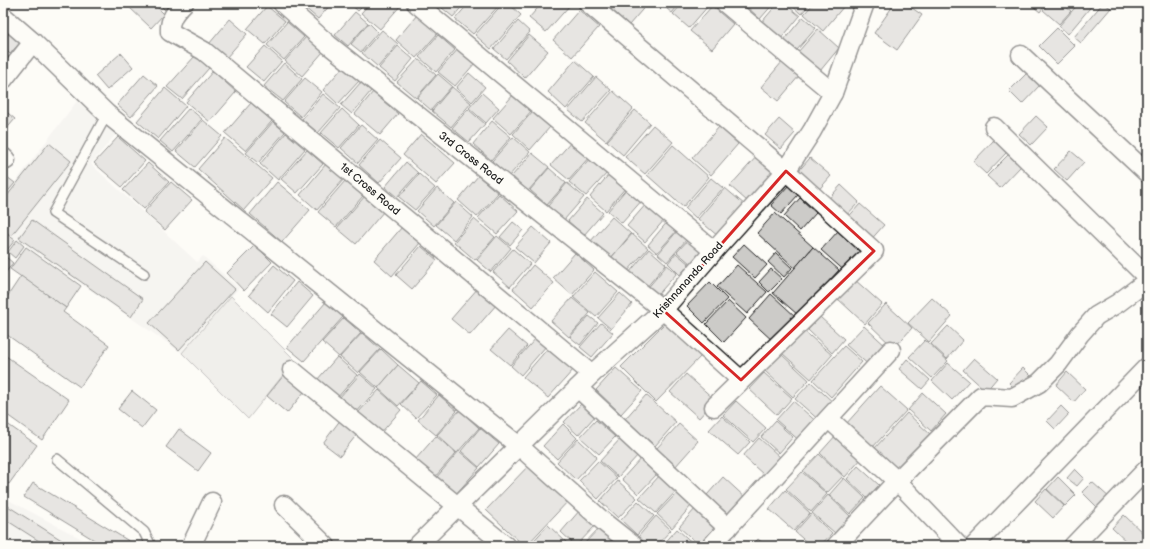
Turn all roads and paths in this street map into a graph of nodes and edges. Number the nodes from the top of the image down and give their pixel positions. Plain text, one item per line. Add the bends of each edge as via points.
1 (184, 3) edge
2 (282, 3) edge
3 (416, 3) edge
4 (588, 3) edge
5 (725, 3) edge
6 (862, 4) edge
7 (3, 16) edge
8 (33, 42) junction
9 (1021, 55) dead end
10 (3, 80) edge
11 (833, 93) junction
12 (107, 114) junction
13 (994, 127) dead end
14 (786, 171) junction
15 (1147, 173) edge
16 (714, 251) junction
17 (144, 274) dead end
18 (1147, 276) edge
19 (1147, 281) edge
20 (663, 310) junction
21 (891, 350) dead end
22 (1147, 367) edge
23 (292, 370) dead end
24 (592, 374) junction
25 (741, 380) junction
26 (578, 388) junction
27 (714, 407) dead end
28 (829, 418) junction
29 (519, 446) junction
30 (57, 459) dead end
31 (1147, 469) edge
32 (896, 481) junction
33 (212, 502) dead end
34 (284, 505) dead end
35 (457, 505) junction
36 (728, 528) junction
37 (151, 546) edge
38 (191, 546) edge
39 (326, 546) edge
40 (417, 546) edge
41 (506, 546) edge
42 (634, 546) edge
43 (711, 546) edge
44 (836, 546) edge
45 (959, 546) edge
46 (974, 546) edge
47 (1073, 546) edge

1 - 24 street, 1st Cross Road via 176,10 170,23 170,32 204,51
2 - 20 street, 3rd Cross Road via 329,45
3 - 16 street
4 - 14 street
5 - 11 street
6 - 11 street, Krishnananda Road
7 - 8 street
8 - 10 street
8 - 12 street
9 - 15 street
11 - 14 street, Krishnananda Road
12 - 17 lane via 53,213
12 - 29 street
13 - 18 street
14 - 16 street, Krishnananda Road
14 - 25 street via 874,251
16 - 20 street, Krishnananda Road
19 - 32 street via 1118,304 1096,316 1058,364 1039,383 1012,398 981,396
20 - 24 street, Krishnananda Road
20 - 25 street, 3rd Cross Road
21 - 28 street
22 - 46 street
23 - 35 street
24 - 26 street, Krishnananda Road
25 - 27 street
26 - 29 street, Krishnananda Road
26 - 36 street
28 - 32 street
28 - 36 street
29 - 35 street, Krishnananda Road
29 - 42 street
30 - 37 lane via 144,532
31 - 47 street
32 - 44 street
32 - 45 street
33 - 38 street
34 - 39 street
35 - 40 street, Krishnananda Road
35 - 41 street
36 - 43 street

